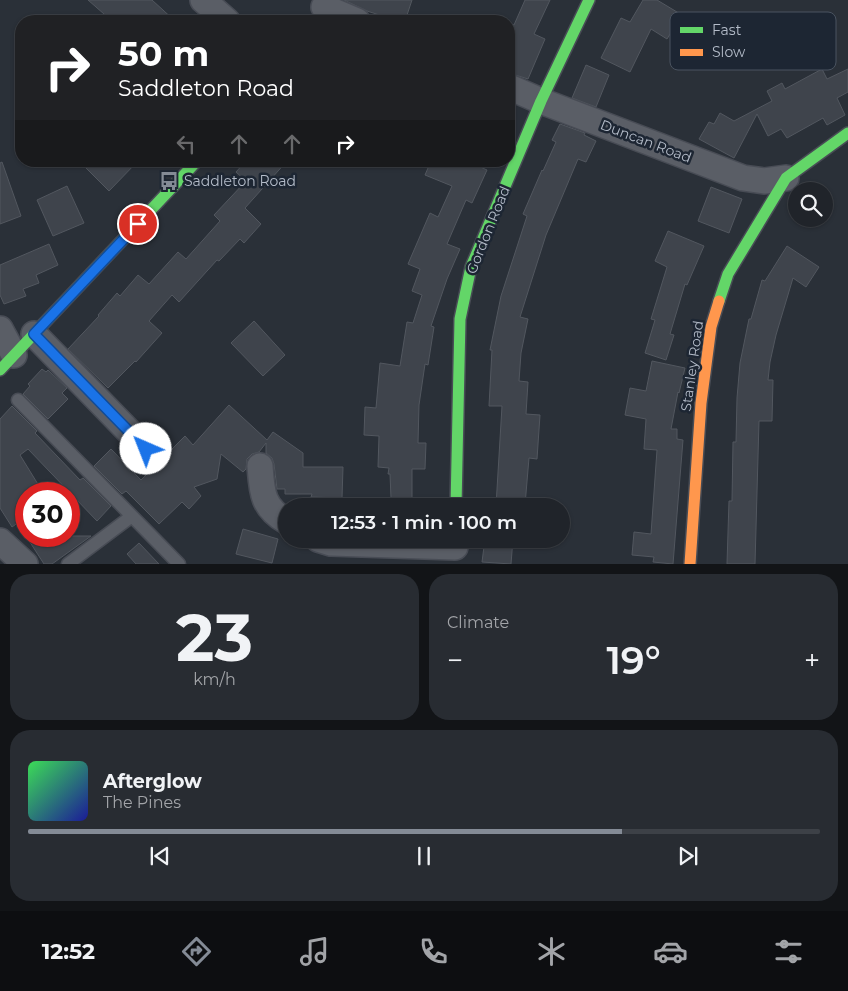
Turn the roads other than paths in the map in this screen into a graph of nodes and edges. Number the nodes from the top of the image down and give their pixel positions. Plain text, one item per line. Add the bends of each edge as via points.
1 (203, 0) edge
2 (589, 0) edge
3 (322, 10) edge
4 (220, 15) edge
5 (338, 15) edge
6 (515, 90) edge
7 (541, 101) junction
8 (848, 133) edge
9 (515, 163) edge
10 (191, 167) edge
11 (513, 167) edge
12 (786, 178) junction
13 (0, 329) edge
14 (34, 334) junction
15 (7, 362) edge
16 (18, 400) dead end
17 (146, 449) dead end
18 (260, 466) dead end
19 (456, 498) edge
20 (278, 514) edge
21 (132, 516) junction
22 (0, 541) edge
23 (420, 548) edge
24 (455, 550) edge
25 (25, 564) edge
26 (68, 564) edge
27 (179, 564) edge
28 (690, 564) edge

1 - 4 street
2 - 7 street, Gordon Road
3 - 5 street
6 - 7 street, Duncan Road
7 - 9 street, Gordon Road
7 - 12 street, Duncan Road via 743,178 764,181
8 - 12 street, Stanley Road
10 - 14 street
11 - 19 street, Gordon Road via 471,267 460,320
12 - 28 street, Stanley Road via 728,274 711,327 701,403
13 - 15 street
14 - 15 street
14 - 17 street
16 - 21 lane
18 - 20 street via 264,500
21 - 26 lane
21 - 27 lane
22 - 25 street
23 - 24 street

